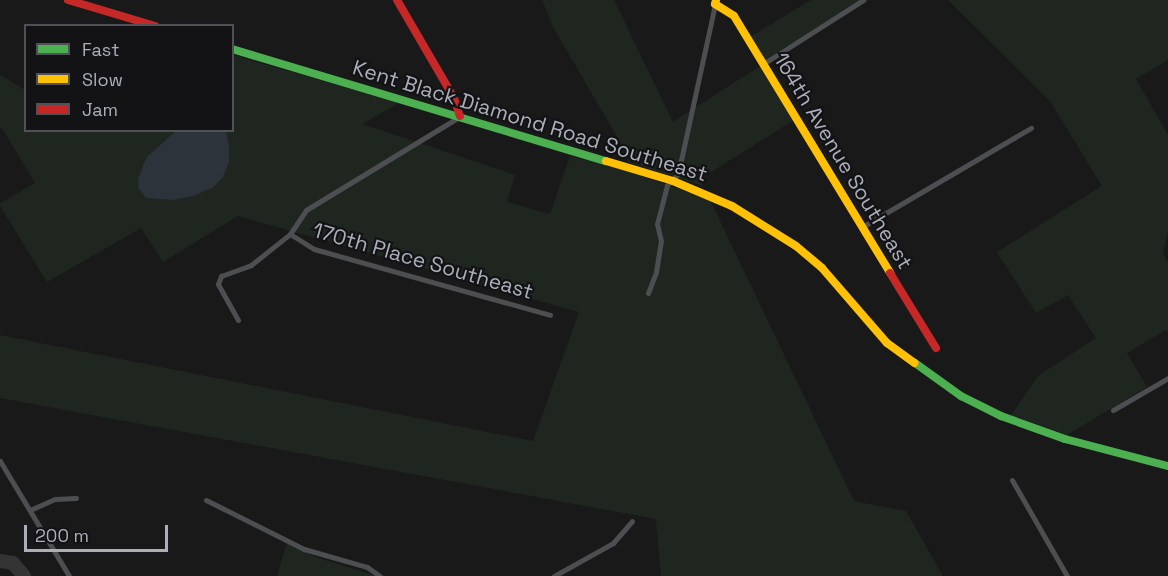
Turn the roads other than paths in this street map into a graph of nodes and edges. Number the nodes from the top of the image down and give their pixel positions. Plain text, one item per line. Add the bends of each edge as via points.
1 (69, 0) edge
2 (397, 0) edge
3 (863, 0) edge
4 (716, 2) edge
5 (148, 24) edge
6 (234, 50) edge
7 (763, 64) junction
8 (460, 116) junction
9 (1030, 128) dead end
10 (673, 181) junction
11 (862, 227) junction
12 (290, 234) junction
13 (648, 293) dead end
14 (550, 315) dead end
15 (238, 321) dead end
16 (936, 348) dead end
17 (1168, 378) edge
18 (1113, 410) dead end
19 (0, 462) edge
20 (1168, 466) edge
21 (1012, 480) dead end
22 (76, 498) dead end
23 (206, 500) dead end
24 (30, 510) junction
25 (632, 521) dead end
26 (69, 576) edge
27 (380, 576) edge
28 (554, 576) edge
29 (1067, 576) edge

1 - 5 street
2 - 8 street via 454,98
3 - 7 street
4 - 7 street, 164th Avenue Southeast via 734,16
4 - 10 street via 678,174
6 - 8 street, Kent Black Diamond Road Southeast
7 - 11 street, 164th Avenue Southeast
8 - 10 street, Kent Black Diamond Road Southeast
8 - 12 street via 306,210
9 - 11 street
10 - 13 street via 667,185 657,224 661,241
10 - 20 street, Kent Black Diamond Road Southeast via 732,206 796,246 822,268 888,343 962,396 1001,416 1065,439
11 - 16 street, 164th Avenue Southeast
12 - 14 street, 170th Place Southeast via 314,249
12 - 15 street via 251,265 218,279
17 - 18 street
19 - 24 street
21 - 29 street
22 - 24 street via 55,499
23 - 27 street via 304,549 367,567
24 - 26 street
25 - 28 street via 613,543

